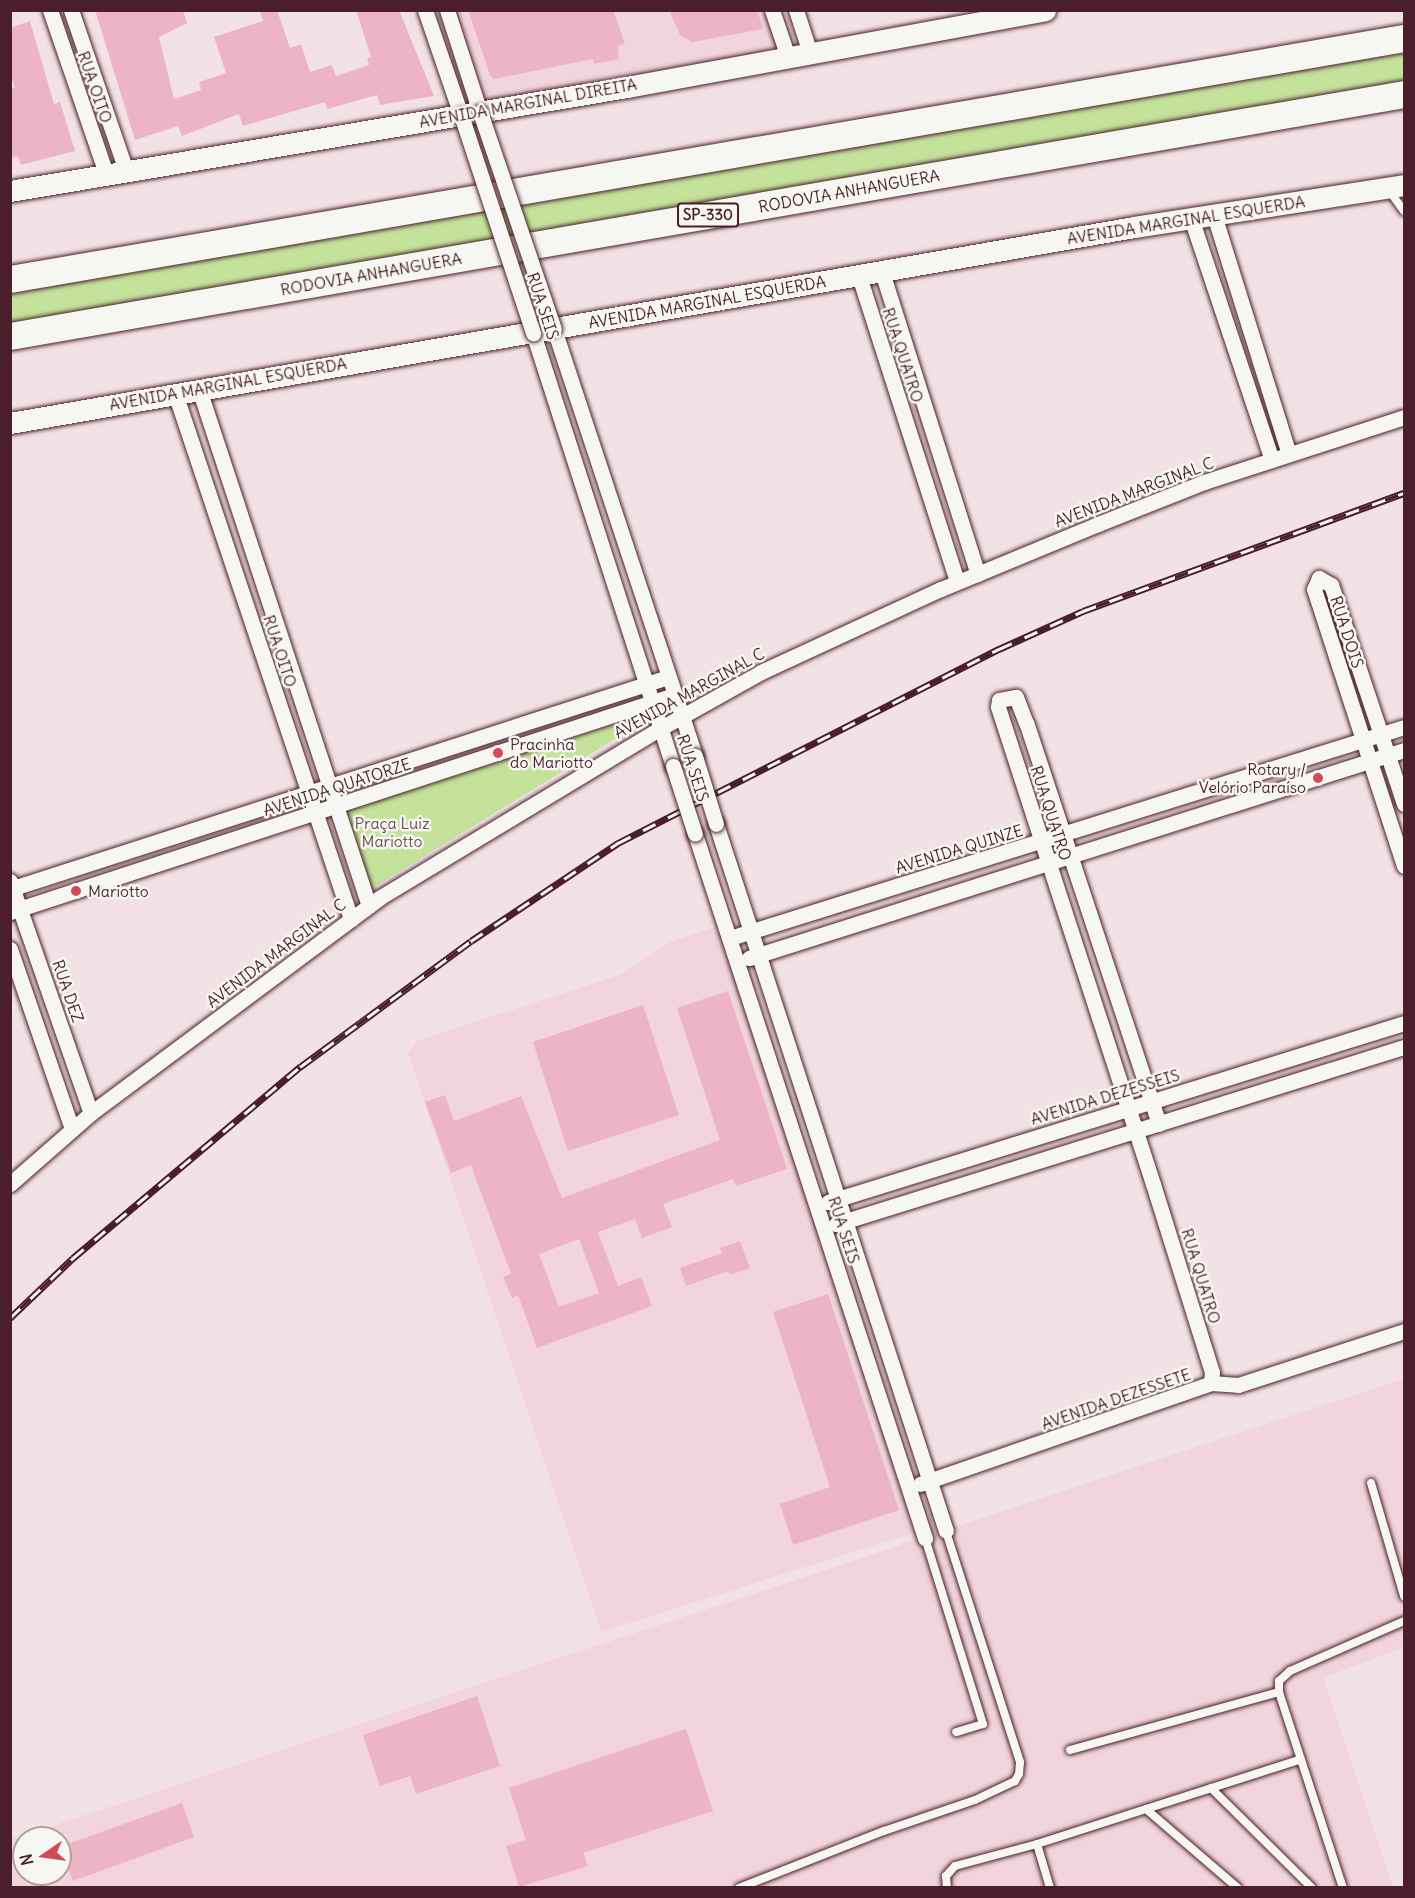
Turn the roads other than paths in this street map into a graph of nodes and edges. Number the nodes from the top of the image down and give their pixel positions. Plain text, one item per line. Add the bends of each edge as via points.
1 (50, 10) edge
2 (71, 10) edge
3 (425, 10) edge
4 (447, 10) edge
5 (772, 10) edge
6 (796, 10) edge
7 (1045, 10) edge
8 (1404, 38) edge
9 (810, 53) junction
10 (788, 57) junction
11 (1404, 94) edge
12 (471, 113) junction
13 (116, 173) junction
14 (1396, 187) edge
15 (10, 191) edge
16 (1404, 211) edge
17 (1214, 215) junction
18 (1191, 218) junction
19 (882, 272) junction
20 (859, 276) junction
21 (10, 279) edge
22 (554, 329) junction
23 (533, 333) junction
24 (10, 336) edge
25 (199, 389) junction
26 (175, 393) junction
27 (1404, 417) edge
28 (10, 423) edge
29 (1289, 454) junction
30 (1272, 460) junction
31 (978, 574) junction
32 (957, 582) junction
33 (668, 677) junction
34 (646, 684) junction
35 (674, 695) junction
36 (652, 702) junction
37 (681, 717) junction
38 (1026, 723) junction
39 (661, 728) junction
40 (1404, 728) edge
41 (1005, 729) junction
42 (1381, 735) junction
43 (1364, 741) junction
44 (1404, 750) edge
45 (1388, 755) junction
46 (1370, 761) junction
47 (329, 786) junction
48 (308, 793) junction
49 (1404, 804) edge
50 (336, 806) junction
51 (315, 814) junction
52 (1063, 835) junction
53 (1042, 843) junction
54 (1070, 856) junction
55 (1048, 862) junction
56 (1404, 866) edge
57 (11, 886) edge
58 (369, 906) junction
59 (15, 911) edge
60 (351, 919) junction
61 (751, 932) junction
62 (730, 938) junction
63 (10, 949) edge
64 (758, 955) junction
65 (737, 962) junction
66 (1404, 1023) edge
67 (1404, 1047) edge
68 (1151, 1101) junction
69 (1128, 1108) junction
70 (91, 1113) junction
71 (1158, 1124) junction
72 (72, 1129) junction
73 (1135, 1130) junction
74 (10, 1184) edge
75 (838, 1199) junction
76 (817, 1205) junction
77 (845, 1221) junction
78 (824, 1228) junction
79 (1404, 1331) edge
80 (1211, 1383) junction
81 (923, 1462) junction
82 (902, 1470) junction
83 (929, 1481) junction
84 (1371, 1483) dead end
85 (908, 1488) junction
86 (946, 1531) joint
87 (925, 1538) joint
88 (1404, 1596) edge
89 (1404, 1622) edge
90 (1279, 1692) junction
91 (956, 1732) dead end
92 (1070, 1750) dead end
93 (1301, 1759) junction
94 (1211, 1788) junction
95 (1146, 1809) junction
96 (1037, 1844) junction
97 (739, 1887) edge
98 (947, 1887) edge
99 (1050, 1887) edge
100 (1238, 1887) edge
101 (1312, 1887) edge
102 (1343, 1887) edge

1 - 13 street, RUA OITO
2 - 13 street, RUA OITO
3 - 12 street, RUA SEIS
4 - 12 street, RUA SEIS
5 - 10 street
6 - 9 street
7 - 9 main road, AVENIDA MARGINAL DIREITA
8 - 21 highway
9 - 10 main road, AVENIDA MARGINAL DIREITA
10 - 12 main road, AVENIDA MARGINAL DIREITA
11 - 24 highway, RODOVIA ANHANGUERA / SP-330
12 - 13 main road, AVENIDA MARGINAL DIREITA
12 - 22 street, RUA SEIS, bridge
12 - 23 street, RUA SEIS, bridge
13 - 15 main road, AVENIDA MARGINAL DIREITA
14 - 16 lane
14 - 17 main road, AVENIDA MARGINAL ESQUERDA
17 - 18 main road, AVENIDA MARGINAL ESQUERDA
17 - 29 street
18 - 19 main road, AVENIDA MARGINAL ESQUERDA
18 - 30 street
19 - 20 main road, AVENIDA MARGINAL ESQUERDA
19 - 31 street, RUA QUATRO
20 - 22 main road, AVENIDA MARGINAL ESQUERDA
20 - 32 street, RUA QUATRO
22 - 23 main road, AVENIDA MARGINAL ESQUERDA
22 - 33 street, RUA SEIS
23 - 25 main road, AVENIDA MARGINAL ESQUERDA
23 - 34 street, RUA SEIS
25 - 26 main road, AVENIDA MARGINAL ESQUERDA
25 - 47 street, RUA OITO
26 - 28 main road, AVENIDA MARGINAL ESQUERDA
26 - 48 street, RUA OITO
27 - 29 street, AVENIDA MARGINAL C
29 - 30 street, AVENIDA MARGINAL C
30 - 31 street, AVENIDA MARGINAL C via 1194,486
31 - 32 street, AVENIDA MARGINAL C
32 - 37 street, AVENIDA MARGINAL C via 761,672
33 - 34 street, AVENIDA QUATORZE
33 - 35 street, RUA SEIS
34 - 36 street, RUA SEIS
34 - 47 street, AVENIDA QUATORZE
35 - 36 street, AVENIDA QUATORZE
35 - 37 street, RUA SEIS
36 - 39 street, RUA SEIS
36 - 50 street, AVENIDA QUATORZE
37 - 39 street, AVENIDA MARGINAL C
37 - 61 street, RUA SEIS, bridge
38 - 41 street
38 - 41 street, RUA QUATRO via 1016,698 999,700
38 - 52 street, RUA QUATRO
39 - 58 street, AVENIDA MARGINAL C
39 - 62 street, RUA SEIS, bridge
40 - 42 street, AVENIDA QUINZE
41 - 53 street, RUA QUATRO
42 - 43 street, AVENIDA QUINZE
42 - 43 street, RUA DOIS via 1331,585 1319,578 1314,589
42 - 45 street, RUA DOIS
43 - 46 street, RUA DOIS
43 - 52 street, AVENIDA QUINZE
44 - 45 street
45 - 46 street
45 - 49 street, RUA DOIS
46 - 54 street
46 - 56 street, RUA DOIS
47 - 48 street, AVENIDA QUATORZE
47 - 50 street, RUA OITO
48 - 51 street, RUA OITO
48 - 57 street, AVENIDA QUATORZE
50 - 51 street, AVENIDA QUATORZE
50 - 58 street, RUA OITO
51 - 59 street, AVENIDA QUATORZE
51 - 60 street, RUA OITO
52 - 53 street, AVENIDA QUINZE
52 - 54 street, RUA QUATRO
53 - 55 street, RUA QUATRO
53 - 61 street, AVENIDA QUINZE
54 - 55 street
54 - 68 street, RUA QUATRO
55 - 64 street
55 - 69 street, RUA QUATRO
57 - 59 street, RUA DEZ
58 - 60 street, AVENIDA MARGINAL C
59 - 70 street, RUA DEZ
60 - 70 street, AVENIDA MARGINAL C
61 - 62 street, AVENIDA QUINZE
61 - 64 street, RUA SEIS
62 - 65 street, RUA SEIS
63 - 72 street
64 - 65 street
64 - 75 street, RUA SEIS
65 - 76 street, RUA SEIS
66 - 68 street, AVENIDA DEZESSEIS
67 - 71 street
68 - 69 street, AVENIDA DEZESSEIS
68 - 71 street, RUA QUATRO
69 - 73 street, RUA QUATRO
69 - 75 street, AVENIDA DEZESSEIS
70 - 72 street, AVENIDA MARGINAL C
71 - 73 street
72 - 74 street, AVENIDA MARGINAL C
73 - 77 street
73 - 80 street, RUA QUATRO via 1212,1372
75 - 76 street, AVENIDA DEZESSEIS
75 - 77 street, RUA SEIS
76 - 78 street, RUA SEIS
77 - 78 street
77 - 81 street, RUA SEIS
78 - 82 street, RUA SEIS
79 - 80 street, AVENIDA DEZESSETE via 1238,1385
80 - 83 street, AVENIDA DEZESSETE
81 - 82 street
81 - 83 street, RUA SEIS
82 - 85 street, RUA SEIS
83 - 85 street, AVENIDA DEZESSETE
83 - 86 street, RUA SEIS
84 - 88 lane
85 - 87 street, RUA SEIS
86 - 97 lane via 1020,1762 1015,1781 975,1800 884,1830
87 - 91 lane via 983,1724
89 - 90 lane via 1286,1673 1279,1681
90 - 92 lane
90 - 93 lane
93 - 94 lane
93 - 102 lane
94 - 95 lane
94 - 101 lane
95 - 96 lane
95 - 100 lane
96 - 98 lane via 955,1866 946,1876
96 - 99 lane

